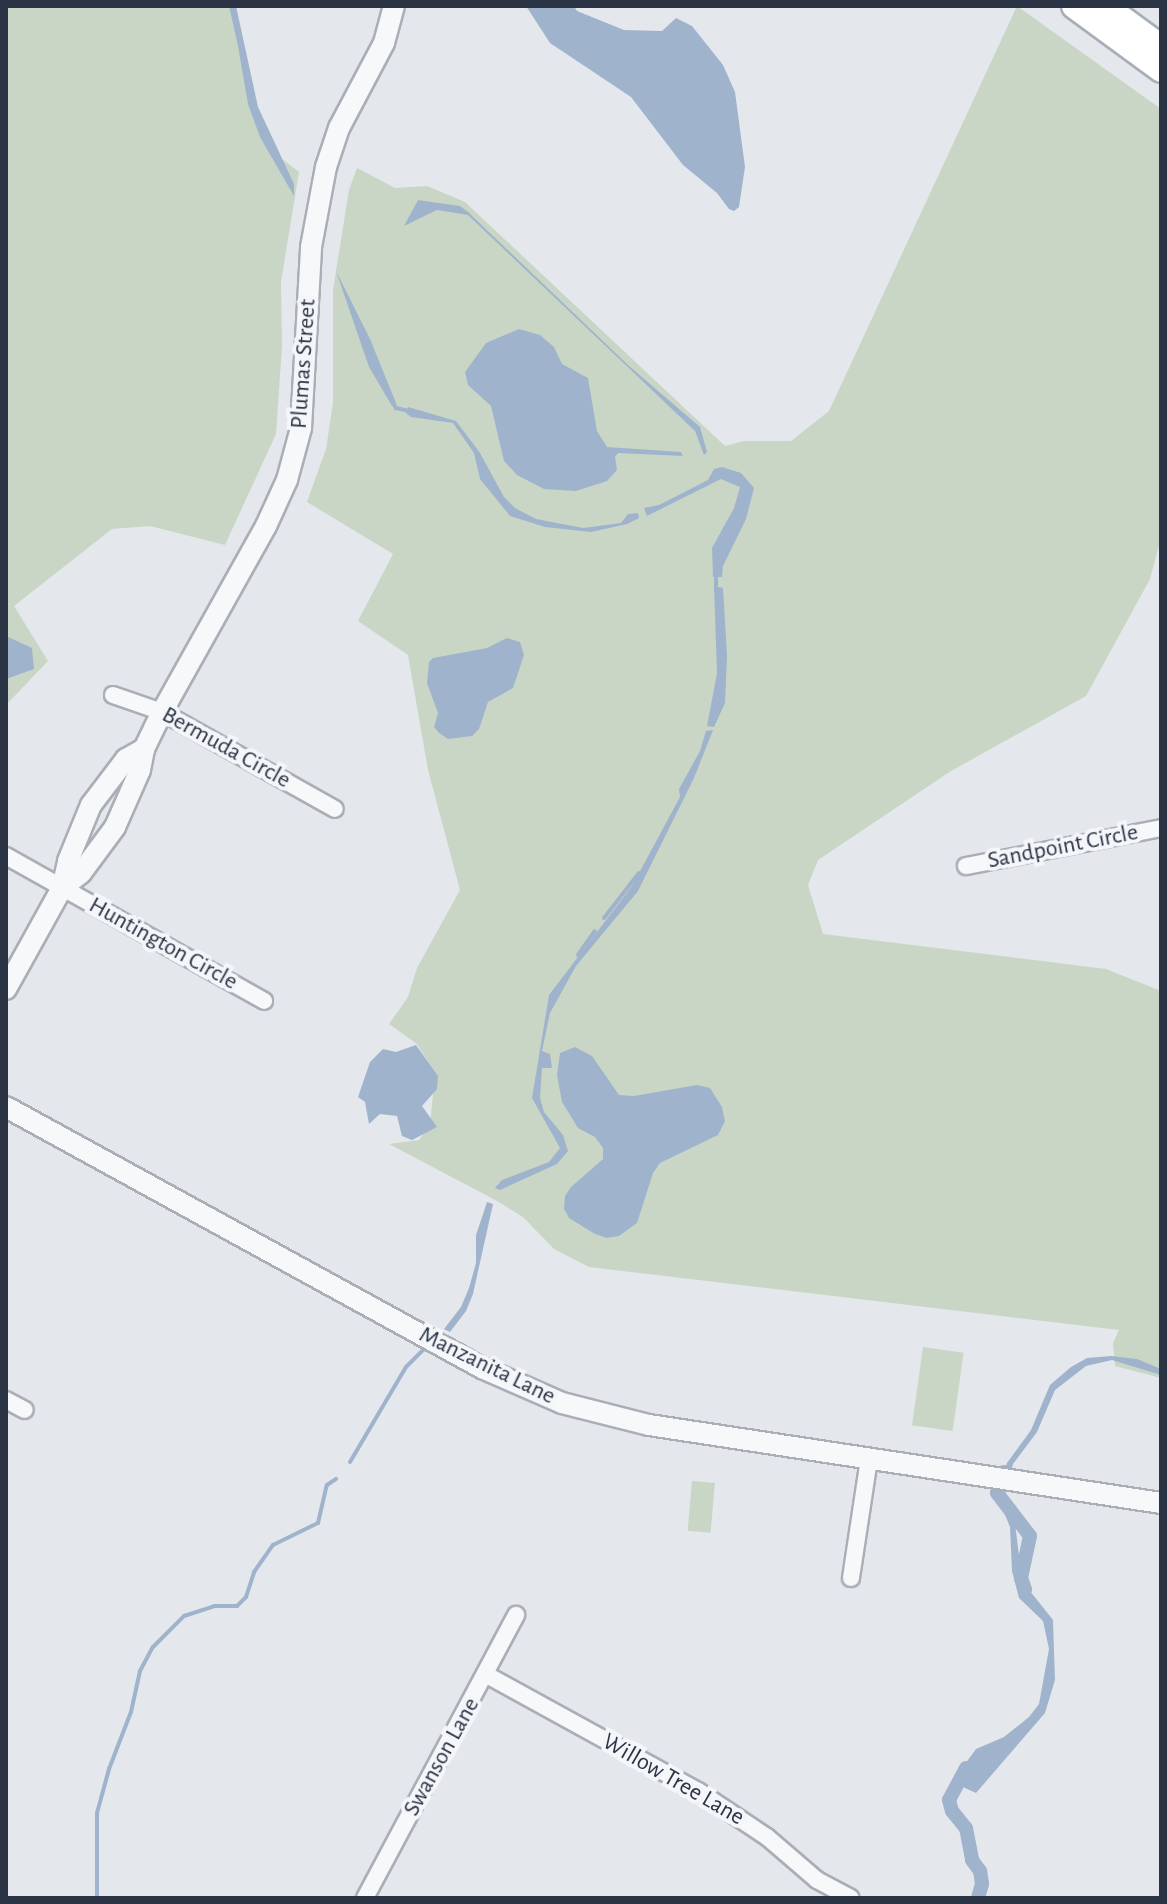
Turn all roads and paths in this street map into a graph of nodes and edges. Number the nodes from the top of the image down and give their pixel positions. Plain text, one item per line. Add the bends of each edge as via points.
1 (394, 6) edge
2 (1074, 6) edge
3 (1105, 6) edge
4 (1161, 47) edge
5 (1161, 70) edge
6 (113, 695) dead end
7 (162, 712) junction
8 (144, 749) junction
9 (335, 809) dead end
10 (1161, 828) edge
11 (6, 856) edge
12 (966, 866) dead end
13 (62, 888) junction
14 (6, 989) edge
15 (264, 1001) dead end
16 (6, 1107) edge
17 (6, 1400) edge
18 (25, 1410) dead end
19 (869, 1459) junction
20 (1161, 1503) edge
21 (851, 1578) dead end
22 (516, 1615) dead end
23 (487, 1675) junction
24 (365, 1898) edge
25 (851, 1898) edge

1 - 7 street, Plumas Street via 384,43 339,128 326,167 311,247 307,382 292,468 266,526
2 - 5 main road
3 - 4 main road
6 - 7 street, Bermuda Circle
7 - 8 street, Plumas Street
7 - 9 street, Bermuda Circle
8 - 13 street, Plumas Street via 115,827 81,873
8 - 13 street, Plumas Street via 126,759 91,805
10 - 12 street, Sandpoint Circle
11 - 13 street, Huntington Circle
13 - 14 street, Plumas Street
13 - 15 street, Huntington Circle
16 - 19 street, Manzanita Lane via 509,1382 590,1412 649,1425
17 - 18 street
19 - 20 street, Manzanita Lane
19 - 21 street
22 - 23 street, Swanson Lane
23 - 24 street, Swanson Lane
23 - 25 street, Willow Tree Lane via 722,1806 817,1880

